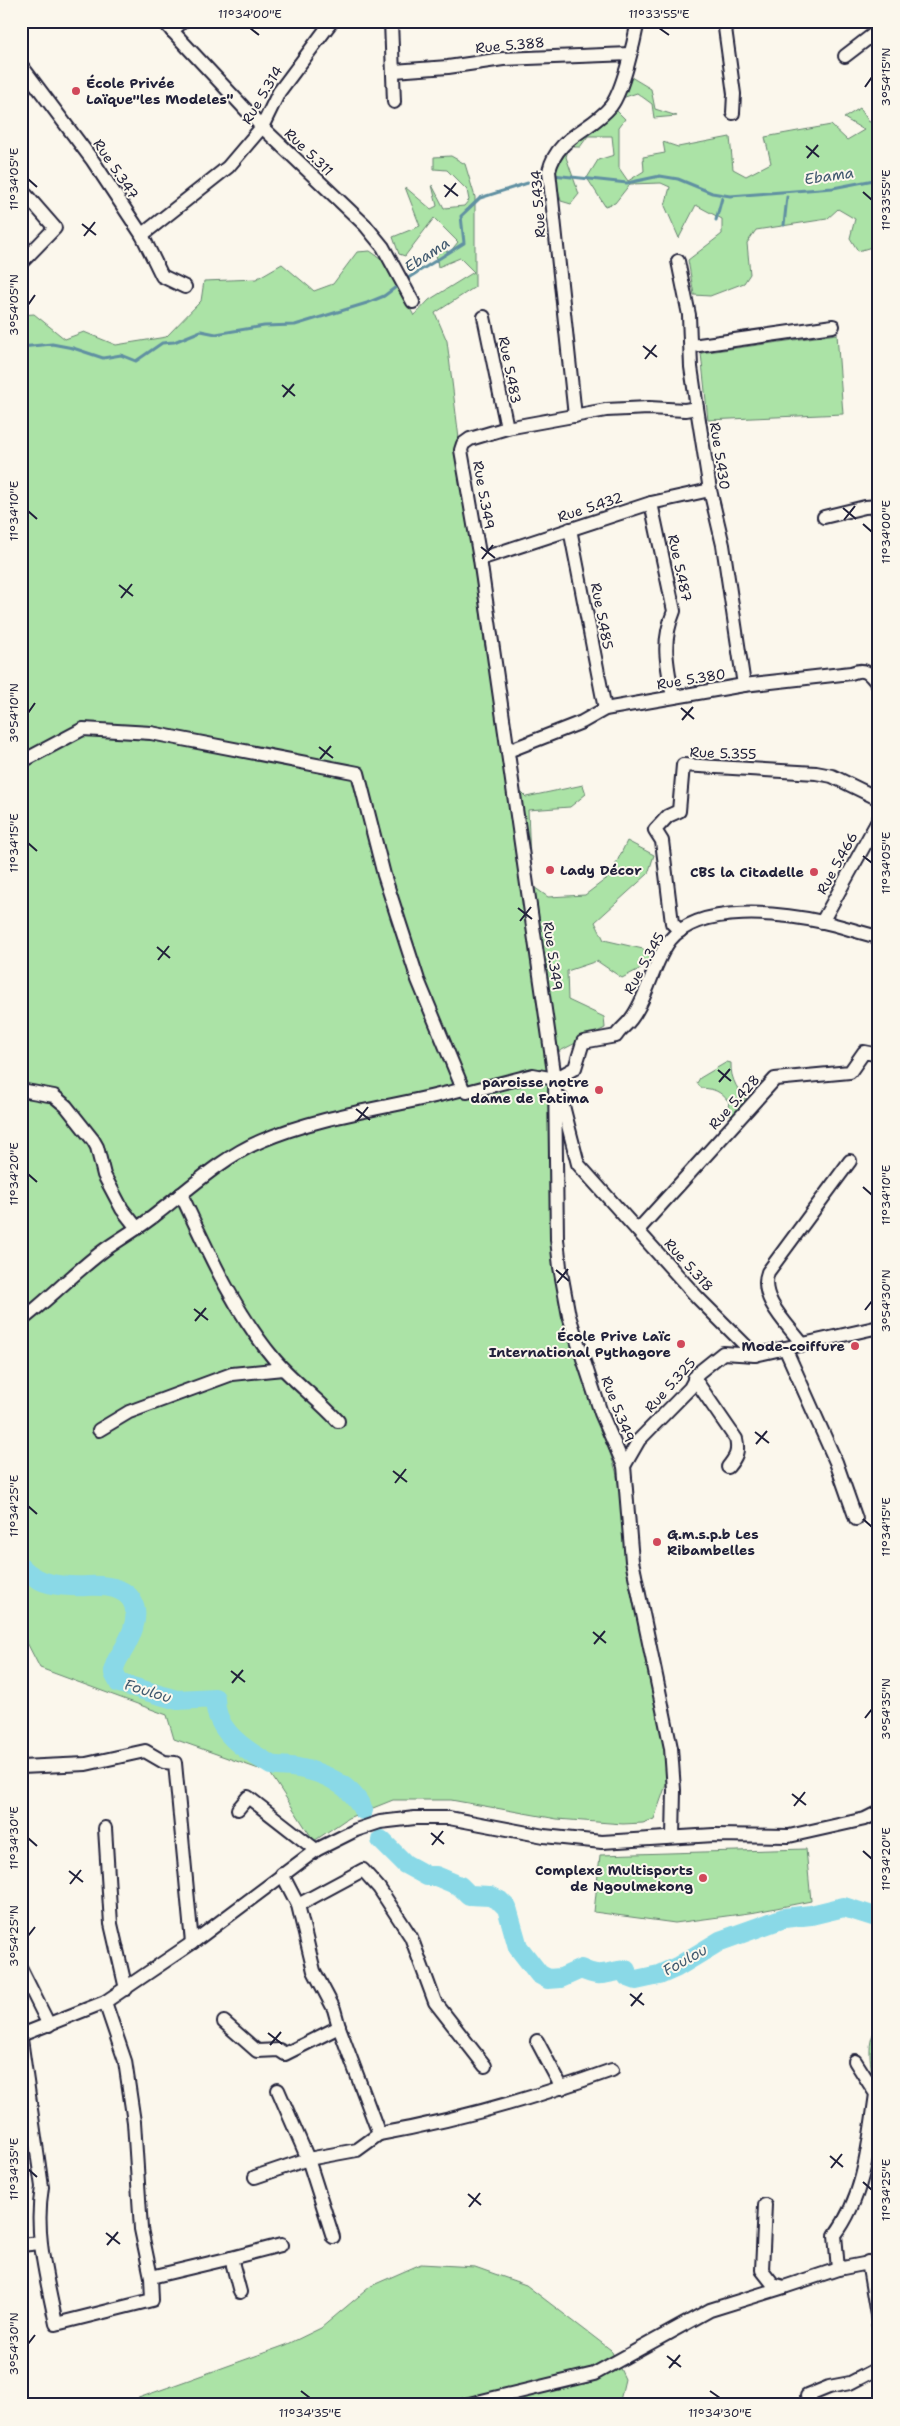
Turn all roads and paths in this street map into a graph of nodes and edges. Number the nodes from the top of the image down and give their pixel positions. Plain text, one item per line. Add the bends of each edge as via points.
1 (183, 21) edge
2 (332, 21) edge
3 (391, 21) edge
4 (638, 21) edge
5 (724, 21) edge
6 (168, 26) edge
7 (879, 30) edge
8 (630, 54) junction
9 (845, 56) dead end
10 (21, 65) edge
11 (394, 71) junction
12 (394, 102) dead end
13 (733, 113) dead end
14 (262, 127) junction
15 (21, 189) edge
16 (142, 235) junction
17 (678, 261) dead end
18 (21, 264) edge
19 (185, 287) dead end
20 (413, 302) dead end
21 (484, 317) dead end
22 (832, 326) dead end
23 (692, 346) junction
24 (697, 408) junction
25 (575, 416) junction
26 (507, 428) junction
27 (463, 444) joint
28 (710, 490) junction
29 (652, 503) junction
30 (879, 506) edge
31 (824, 517) dead end
32 (570, 529) junction
33 (480, 559) junction
34 (744, 685) junction
35 (879, 686) edge
36 (673, 697) junction
37 (605, 709) junction
38 (508, 751) junction
39 (21, 762) edge
40 (879, 799) edge
41 (879, 819) edge
42 (822, 922) junction
43 (680, 931) junction
44 (879, 938) edge
45 (879, 1055) edge
46 (555, 1078) junction
47 (21, 1090) edge
48 (463, 1090) junction
49 (850, 1161) dead end
50 (181, 1194) junction
51 (138, 1228) junction
52 (638, 1230) junction
53 (22, 1320) edge
54 (879, 1327) edge
55 (803, 1345) junction
56 (785, 1348) junction
57 (755, 1355) junction
58 (283, 1369) junction
59 (694, 1378) junction
60 (338, 1421) dead end
61 (98, 1430) dead end
62 (624, 1466) junction
63 (728, 1467) dead end
64 (856, 1519) dead end
65 (21, 1767) edge
66 (238, 1809) dead end
67 (879, 1812) edge
68 (105, 1828) dead end
69 (673, 1837) junction
70 (316, 1850) junction
71 (282, 1874) junction
72 (298, 1905) junction
73 (192, 1944) junction
74 (21, 1969) edge
75 (126, 1989) junction
76 (105, 2002) junction
77 (224, 2022) dead end
78 (49, 2025) junction
79 (339, 2027) junction
80 (21, 2037) edge
81 (536, 2041) dead end
82 (855, 2061) dead end
83 (485, 2066) dead end
84 (612, 2070) dead end
85 (562, 2088) junction
86 (278, 2090) dead end
87 (379, 2134) junction
88 (308, 2159) junction
89 (255, 2176) dead end
90 (765, 2205) dead end
91 (333, 2236) dead end
92 (40, 2243) junction
93 (21, 2245) edge
94 (281, 2245) dead end
95 (231, 2258) junction
96 (873, 2262) edge
97 (838, 2269) junction
98 (151, 2277) junction
99 (784, 2287) junction
100 (240, 2292) dead end
101 (879, 2327) edge
102 (879, 2368) edge
103 (807, 2396) dead end
104 (465, 2405) edge

1 - 6 street
2 - 14 street, Rue 5.314 via 278,92
3 - 11 street
4 - 8 street, Rue 5.434
5 - 13 street via 734,94
6 - 14 street, Rue 5.311
7 - 9 street
8 - 11 street, Rue 5.388 via 503,59
8 - 25 street, Rue 5.434 via 612,104 557,150 549,174
10 - 16 street, Rue 5.347 via 87,153
11 - 12 street
14 - 16 street, Rue 5.314 via 228,167
14 - 20 street, Rue 5.311 via 365,225 383,247
15 - 18 street via 58,232
16 - 19 street, Rue 5.347 via 162,276
17 - 23 street
21 - 26 street, Rue 5.483
22 - 23 street
23 - 24 street via 691,367
24 - 25 street, Rue 5.430 via 606,410
24 - 28 street, Rue 5.430
25 - 26 street, Rue 5.430
26 - 27 street, Rue 5.430
27 - 33 street, Rue 5.349 via 461,450
28 - 29 street, Rue 5.432
28 - 34 street, Rue 5.430 via 723,545
29 - 32 street, Rue 5.432
29 - 36 street, Rue 5.487 via 674,611 664,644
30 - 31 street
32 - 33 street, Rue 5.432
32 - 37 street, Rue 5.485
33 - 38 street, Rue 5.349
34 - 35 street, Rue 5.380 via 862,669
34 - 36 street, Rue 5.380
36 - 37 street, Rue 5.380
37 - 38 street, Rue 5.380 via 573,726
38 - 46 street, Rue 5.349
39 - 48 street via 83,729 151,733 358,773 384,875 418,980
40 - 43 street, Rue 5.355 via 832,776 816,773 683,765 679,810 655,830 662,842 672,923
41 - 42 street, Rue 5.466
42 - 43 street, Rue 5.345 via 747,913 718,915 690,924
42 - 44 street, Rue 5.345
43 - 46 street, Rue 5.345 via 670,941 631,1020 616,1036 583,1042 575,1068
45 - 52 street, Rue 5.428 via 864,1052 850,1072 775,1079
46 - 48 street via 533,1075 467,1092
46 - 52 street, Rue 5.318 via 578,1164
46 - 62 street, Rue 5.349 via 557,1239 569,1316 601,1413
47 - 51 street via 54,1096 66,1106 93,1140 104,1175 122,1210
48 - 50 street via 288,1130 251,1146 198,1179
49 - 55 street via 768,1272 764,1282 772,1303
50 - 51 street
50 - 58 street via 233,1300
51 - 53 street via 102,1252
52 - 57 street, Rue 5.318 via 697,1297
54 - 55 street
55 - 56 street
56 - 57 street
56 - 64 street via 836,1462
57 - 59 street, Rue 5.325 via 723,1352
58 - 60 street
58 - 61 street via 232,1374 129,1412
59 - 62 street, Rue 5.325 via 690,1388 639,1440
59 - 63 street via 736,1439 737,1456
62 - 69 street, Rue 5.349 via 632,1561 671,1748
65 - 73 street via 86,1764 145,1751 164,1762 175,1763
66 - 70 street via 248,1797
67 - 69 street via 865,1819 789,1836
68 - 75 street via 111,1924
69 - 70 street via 602,1842 544,1836 449,1818 415,1818 380,1822
70 - 71 street
71 - 72 street
71 - 73 street
72 - 79 street via 314,1971
72 - 83 street via 363,1870 379,1888 411,1937 435,2002
73 - 75 street
74 - 78 street
75 - 76 street
76 - 78 street
76 - 98 street via 125,2062 134,2122 141,2229
77 - 79 street via 257,2051 279,2050 285,2054
78 - 80 street
79 - 87 street
80 - 92 street via 42,2187
81 - 85 street
82 - 97 street via 876,2094 864,2172 847,2220 835,2235
84 - 85 street
85 - 87 street via 420,2127
86 - 88 street
87 - 88 street via 357,2150
88 - 89 street
88 - 91 street
90 - 99 street via 762,2270 774,2284
92 - 93 street
92 - 98 street via 56,2324 152,2300
94 - 95 street
95 - 98 street
95 - 100 street
96 - 97 street
96 - 101 street
97 - 99 street
99 - 104 street via 710,2310 594,2374
102 - 103 street via 850,2382

